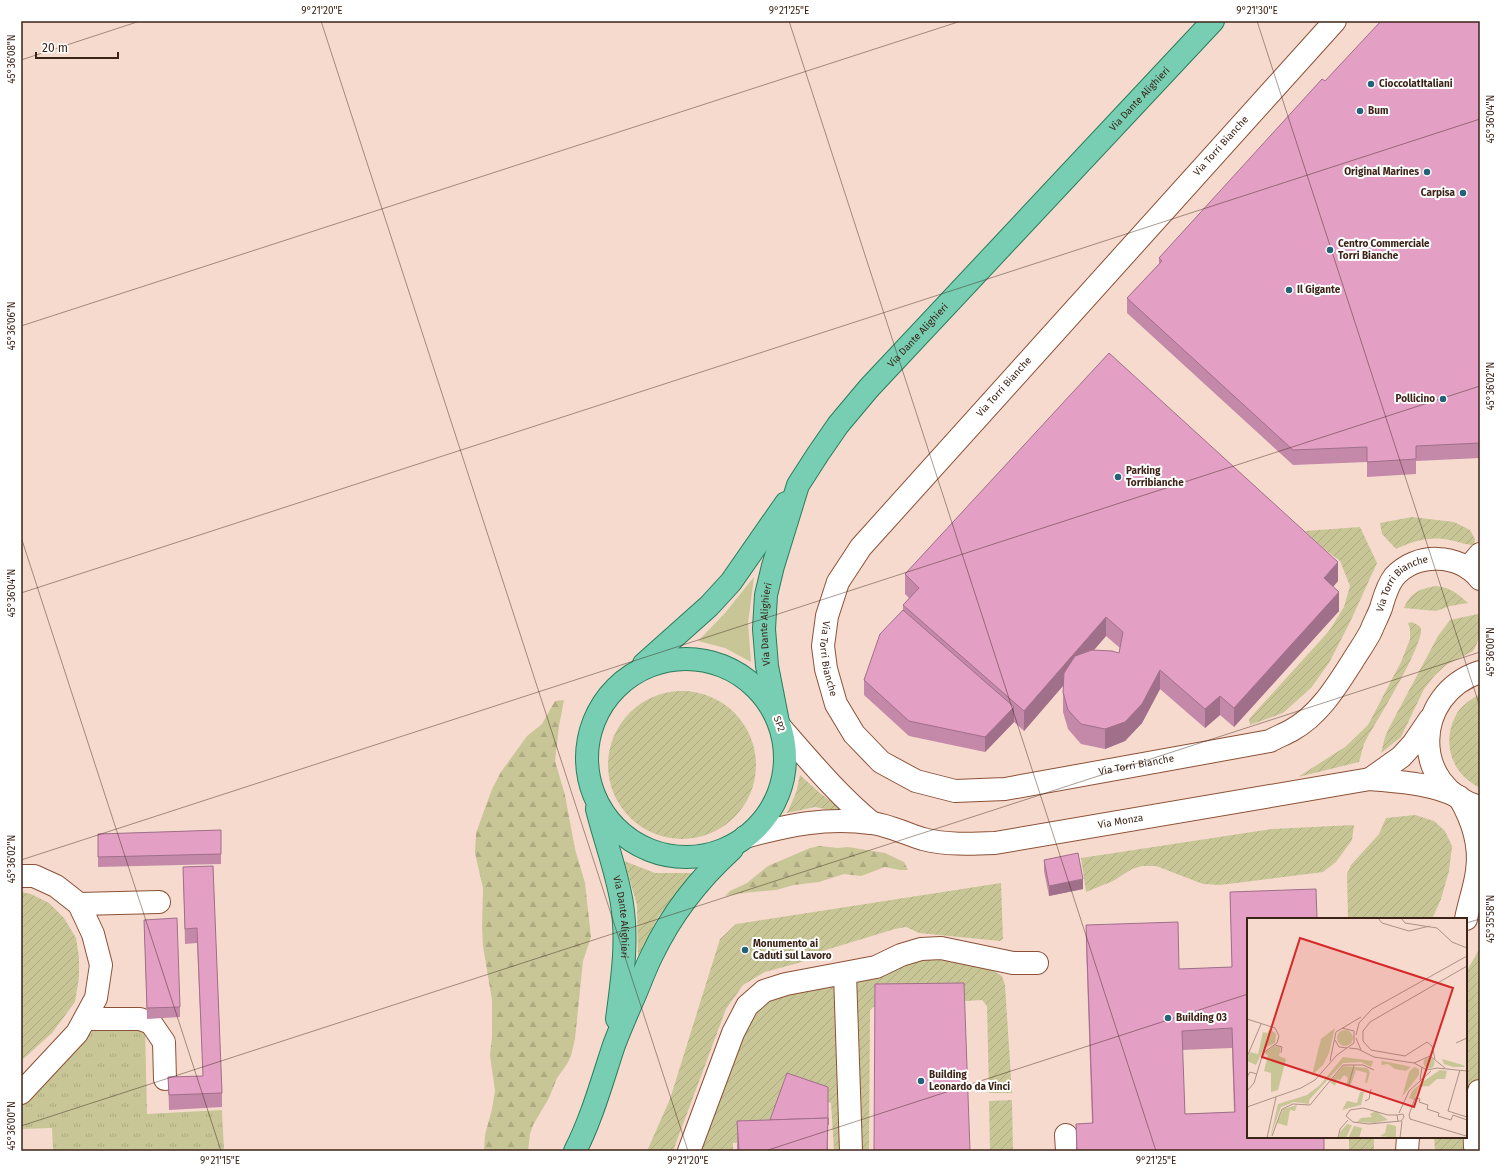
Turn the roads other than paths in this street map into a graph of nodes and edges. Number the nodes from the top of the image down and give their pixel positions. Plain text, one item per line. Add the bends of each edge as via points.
1 (1213, 21) edge
2 (1335, 21) edge
3 (798, 486) junction
4 (1476, 567) edge
5 (1477, 670) edge
6 (627, 678) junction
7 (1433, 715) junction
8 (779, 722) junction
9 (1370, 779) junction
10 (593, 792) junction
11 (1459, 797) junction
12 (1480, 807) edge
13 (872, 823) junction
14 (745, 837) junction
15 (21, 876) edge
16 (159, 902) dead end
17 (79, 904) junction
18 (1480, 905) edge
19 (1466, 918) edge
20 (1467, 921) edge
21 (1037, 963) dead end
22 (845, 974) junction
23 (84, 1019) junction
24 (614, 1044) junction
25 (165, 1079) dead end
26 (1480, 1091) edge
27 (21, 1093) edge
28 (1408, 1138) edge
29 (1480, 1147) edge
30 (575, 1151) edge
31 (689, 1151) edge
32 (851, 1151) edge
33 (1407, 1151) edge

1 - 3 main road, Via Dante Alighieri / SP2 via 869,388 838,425
2 - 4 street, Via Torri Bianche via 861,547 838,582 827,616 824,646 826,668 836,704 854,734 881,762 916,781 955,791 1005,789 1270,741 1293,730 1313,714 1332,692 1369,634 1394,577 1408,566 1432,558 1447,559
3 - 6 main road, SP2 via 731,582 709,606
3 - 8 main road, Via Dante Alighieri / SP2 via 766,595 765,652
5 - 7 street via 1446,693
6 - 8 main road, SP2 via 645,667 665,661 688,658 711,661 734,670 753,684 768,700
6 - 10 main road, SP2 via 604,702 591,730 587,760
7 - 9 street, Via Monza via 1401,757
7 - 11 street via 1428,740 1431,760 1442,782
8 - 13 street via 833,787
8 - 14 main road, SP2 via 786,755 784,778 774,804 763,820
9 - 11 street, Via Monza via 1420,785 1447,791
9 - 13 street, Via Monza via 995,843 969,844 925,839
10 - 14 main road, SP2 via 604,813 617,829 636,843 658,853 681,857 709,854 728,848
10 - 24 main road, Via Dante Alighieri via 617,876 624,918 624,960
11 - 12 street
11 - 19 street via 1471,819 1478,858
13 - 14 street via 818,821
14 - 24 main road, Via Dante Alighieri via 704,876 664,932
15 - 17 street via 34,876 56,886
16 - 17 street
17 - 23 street via 93,934 101,966 96,998
18 - 20 street
21 - 22 street via 1007,962 941,948 921,949 876,967
22 - 31 street via 786,984 764,991 747,1006 733,1033
22 - 32 street
23 - 25 street via 140,1019 151,1023 164,1042
23 - 27 street via 77,1033
24 - 30 main road, Via Dante Alighieri via 602,1084
26 - 29 street via 1474,1120 1475,1148
28 - 33 street

